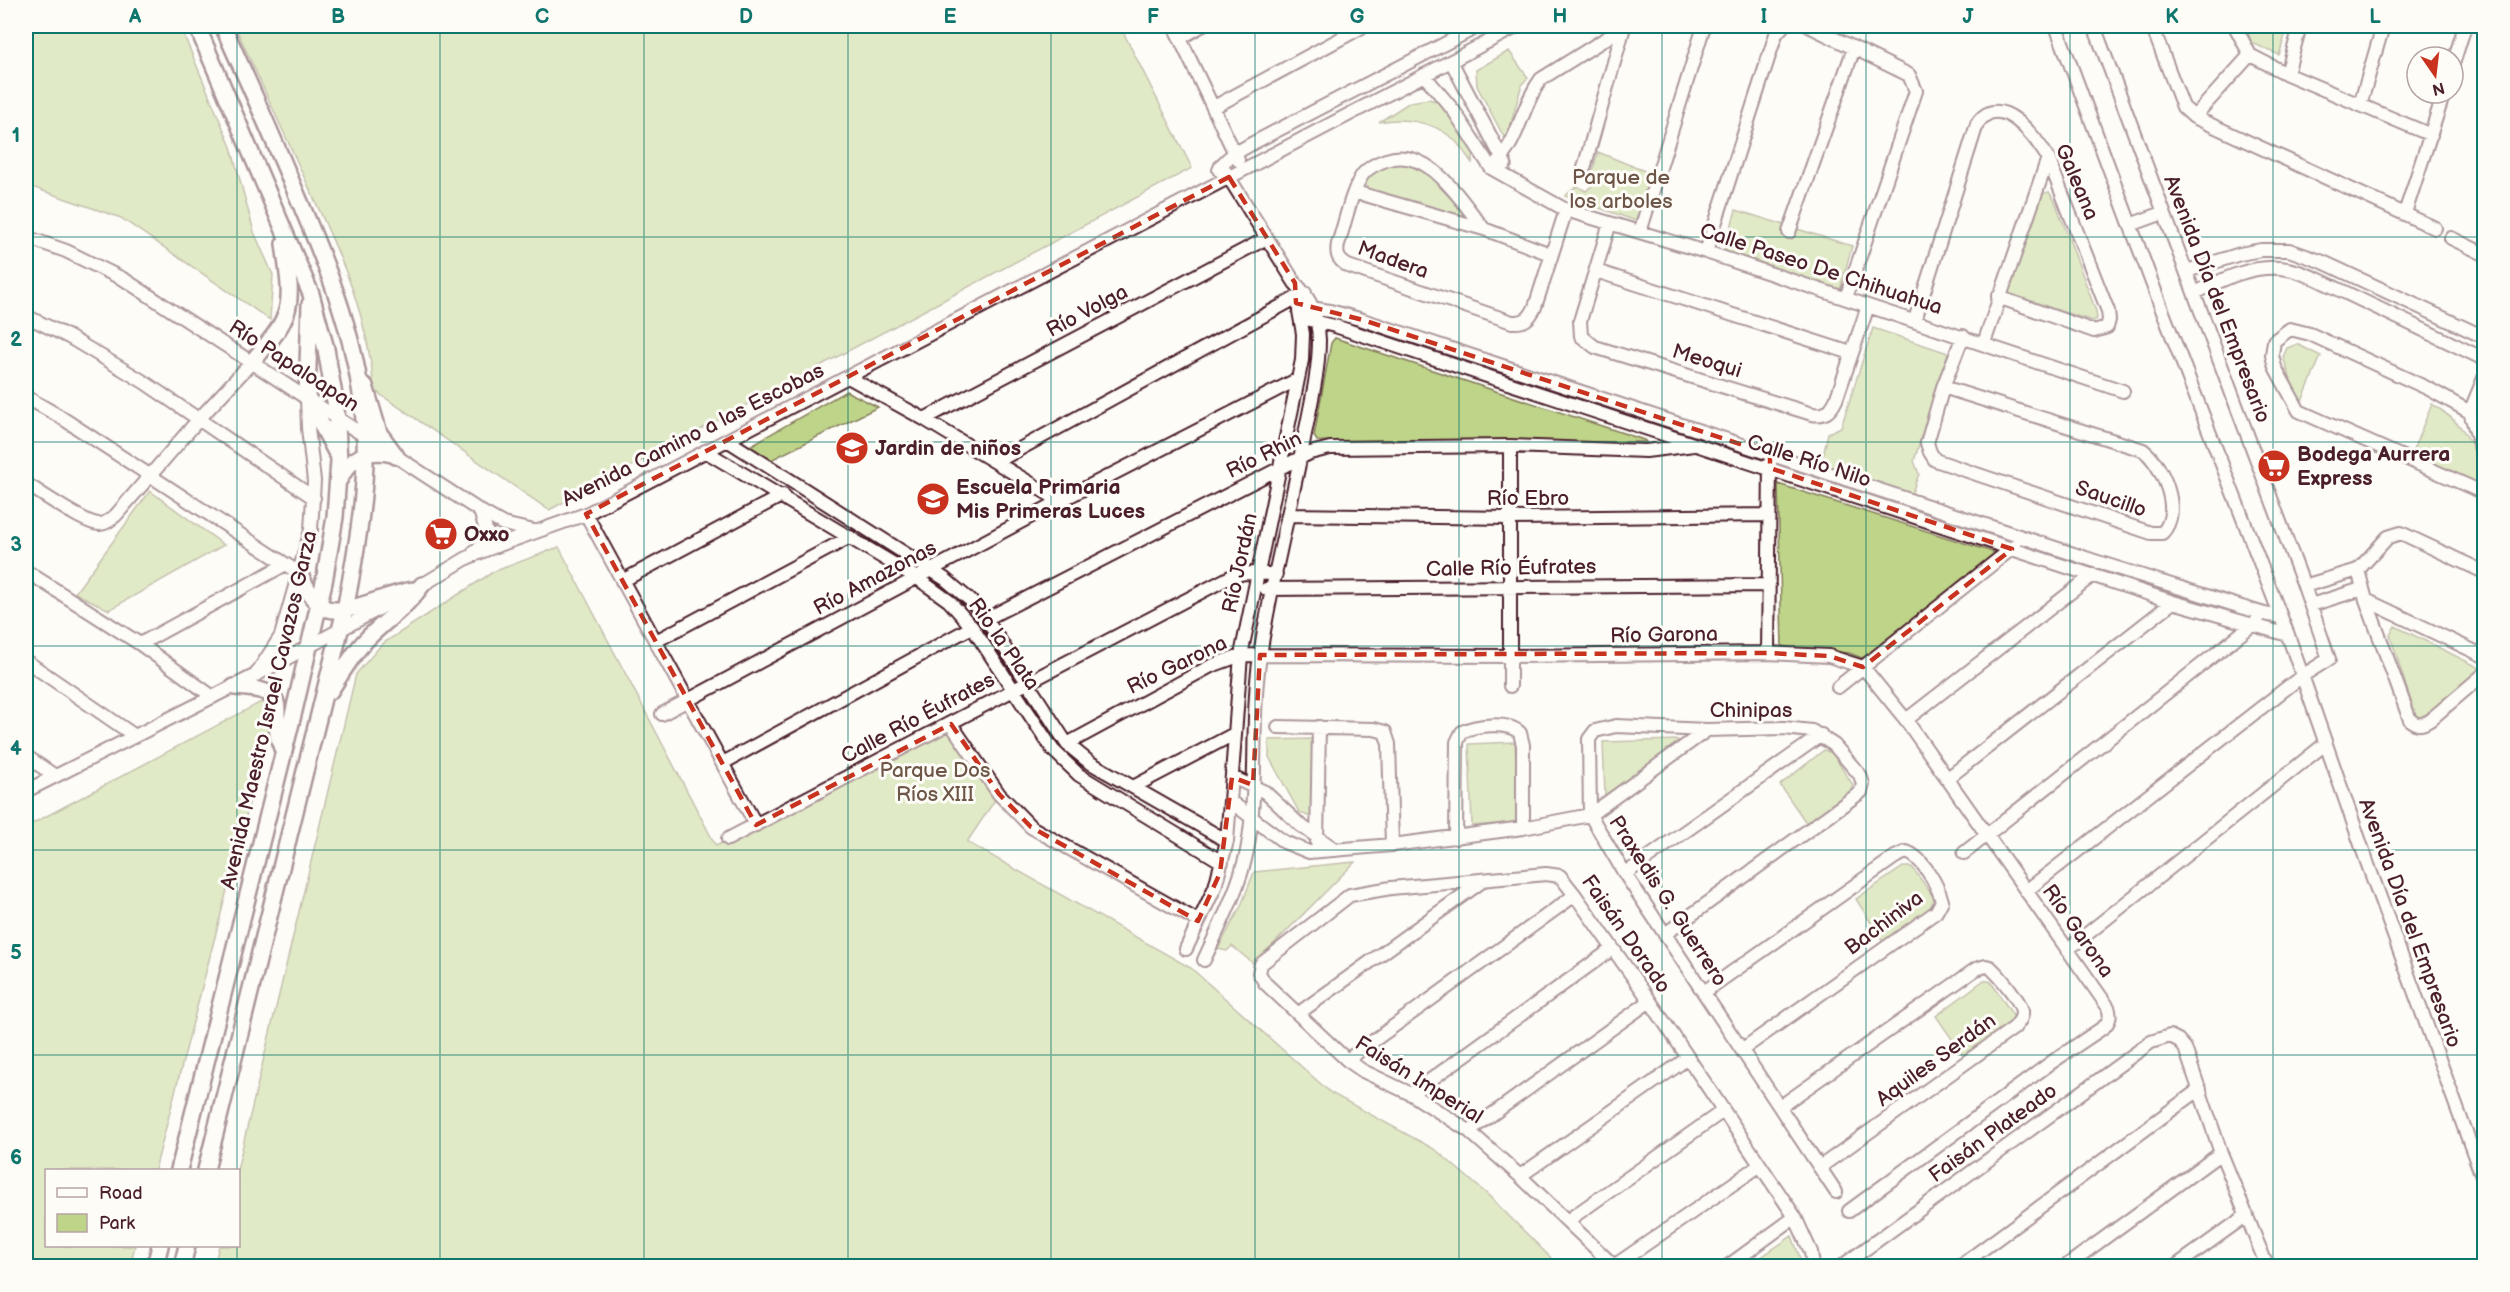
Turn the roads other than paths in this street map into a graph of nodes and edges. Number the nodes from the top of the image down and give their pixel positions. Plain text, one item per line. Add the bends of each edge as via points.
1 (197, 26) edge
2 (223, 26) edge
3 (1174, 26) edge
4 (1201, 26) edge
5 (1364, 26) edge
6 (1518, 26) edge
7 (1625, 26) edge
8 (1704, 26) edge
9 (1784, 26) edge
10 (1809, 26) edge
11 (2056, 26) edge
12 (2094, 26) edge
13 (2152, 26) edge
14 (2235, 26) edge
15 (2300, 26) edge
16 (2383, 26) edge
17 (2465, 26) edge
18 (1474, 27) edge
19 (1180, 38) junction
20 (2459, 45) edge
21 (1854, 48) junction
22 (2250, 55) junction
23 (1451, 62) junction
24 (2287, 74) junction
25 (1424, 75) junction
26 (2360, 105) junction
27 (2440, 105) edge
28 (1214, 106) junction
29 (2194, 117) junction
30 (2431, 135) junction
31 (1235, 154) junction
32 (1503, 157) junction
33 (2048, 158) junction
34 (1221, 165) junction
35 (1491, 168) junction
36 (1584, 168) dead end
37 (1243, 170) junction
38 (1229, 177) junction
39 (1510, 179) junction
40 (1214, 184) junction
41 (1355, 192) junction
42 (1566, 210) junction
43 (2163, 213) junction
44 (2405, 213) junction
45 (282, 223) junction
46 (1610, 223) junction
47 (2130, 225) junction
48 (2435, 228) dead end
49 (1484, 229) junction
50 (1640, 232) junction
51 (1789, 232) dead end
52 (26, 237) edge
53 (1267, 238) junction
54 (2451, 238) dead end
55 (1707, 252) junction
56 (2484, 252) edge
57 (1550, 254) junction
58 (2323, 262) junction
59 (1596, 271) junction
60 (2187, 271) junction
61 (2314, 278) junction
62 (2195, 293) junction
63 (311, 294) junction
64 (1998, 297) junction
65 (1846, 298) junction
66 (1300, 304) junction
67 (1868, 306) junction
68 (1314, 307) junction
69 (26, 316) edge
70 (1915, 320) junction
71 (1317, 321) junction
72 (1962, 336) junction
73 (2484, 337) edge
74 (1984, 343) junction
75 (1851, 353) junction
76 (2484, 359) edge
77 (252, 362) junction
78 (356, 375) junction
79 (848, 377) junction
80 (2484, 378) edge
81 (1298, 379) junction
82 (1943, 387) junction
83 (2123, 391) dead end
84 (26, 397) edge
85 (307, 397) junction
86 (2470, 412) junction
87 (337, 417) junction
88 (199, 419) junction
89 (924, 419) junction
90 (365, 434) junction
91 (727, 440) junction
92 (1697, 444) junction
93 (1510, 446) junction
94 (705, 451) junction
95 (365, 454) junction
96 (1770, 454) junction
97 (394, 455) junction
98 (1301, 457) junction
99 (2484, 458) edge
100 (339, 461) junction
101 (996, 462) junction
102 (1280, 468) junction
103 (1770, 468) junction
104 (149, 476) junction
105 (339, 480) junction
106 (26, 484) edge
107 (2484, 494) edge
108 (783, 495) junction
109 (314, 498) junction
110 (1060, 501) junction
111 (480, 511) junction
112 (586, 514) junction
113 (1288, 515) junction
114 (1769, 515) junction
115 (1511, 518) junction
116 (538, 532) junction
117 (850, 537) junction
118 (2025, 538) junction
119 (2012, 549) junction
120 (467, 558) junction
121 (284, 565) junction
122 (932, 570) junction
123 (2358, 570) junction
124 (26, 571) edge
125 (2484, 572) edge
126 (299, 573) junction
127 (1257, 573) junction
128 (1276, 574) junction
129 (2093, 575) junction
130 (917, 578) junction
131 (622, 581) junction
132 (1769, 585) junction
133 (2304, 586) junction
134 (418, 587) junction
135 (1510, 588) junction
136 (1254, 589) junction
137 (1273, 589) junction
138 (2364, 594) junction
139 (2173, 602) junction
140 (318, 604) junction
141 (2311, 605) junction
142 (345, 610) junction
143 (2264, 614) junction
144 (2281, 617) junction
145 (986, 619) junction
146 (2253, 625) junction
147 (972, 627) junction
148 (340, 631) junction
149 (2288, 635) junction
150 (656, 641) junction
151 (140, 644) junction
152 (309, 648) junction
153 (1768, 653) junction
154 (1241, 655) junction
155 (1260, 656) junction
156 (1510, 656) junction
157 (2484, 656) edge
158 (26, 662) edge
159 (1863, 667) junction
160 (2484, 674) edge
161 (254, 676) junction
162 (2302, 676) junction
163 (1026, 683) junction
164 (1510, 686) dead end
165 (234, 687) junction
166 (1838, 687) dead end
167 (1014, 690) junction
168 (213, 697) junction
169 (689, 699) junction
170 (322, 704) junction
171 (294, 711) junction
172 (662, 714) dead end
173 (1906, 720) junction
174 (951, 724) junction
175 (1278, 727) dead end
176 (1319, 728) junction
177 (1707, 730) junction
178 (1234, 734) junction
179 (1821, 735) junction
180 (135, 736) junction
181 (1066, 744) junction
182 (2325, 744) junction
183 (283, 752) junction
184 (26, 756) edge
185 (723, 763) junction
186 (55, 776) junction
187 (1232, 777) junction
188 (1948, 778) junction
189 (1253, 785) junction
190 (1133, 787) junction
191 (26, 791) edge
192 (298, 799) junction
193 (1230, 801) junction
194 (1251, 815) junction
195 (1590, 815) junction
196 (756, 825) junction
197 (1523, 828) junction
198 (1988, 835) junction
199 (1317, 837) junction
200 (1456, 838) junction
201 (728, 839) dead end
202 (1227, 842) junction
203 (1392, 845) junction
204 (1336, 850) junction
205 (1318, 852) junction
206 (1964, 853) dead end
207 (1222, 862) junction
208 (1625, 874) junction
209 (1484, 880) junction
210 (2026, 891) junction
211 (1575, 895) junction
212 (1198, 921) junction
213 (1665, 934) junction
214 (1186, 949) dead end
215 (1612, 949) junction
216 (2067, 950) junction
217 (1204, 960) dead end
218 (1259, 973) joint
219 (1704, 992) junction
220 (1650, 1001) junction
221 (1299, 1013) junction
222 (1743, 1049) junction
223 (1688, 1058) junction
224 (1347, 1060) junction
225 (2200, 1089) junction
226 (1411, 1094) junction
227 (1781, 1106) junction
228 (1723, 1111) junction
229 (1469, 1131) junction
230 (2222, 1153) junction
231 (1759, 1166) junction
232 (1820, 1167) junction
233 (179, 1169) edge
234 (206, 1169) edge
235 (1521, 1176) junction
236 (2484, 1182) edge
237 (1836, 1192) dead end
238 (1849, 1211) dead end
239 (2247, 1215) junction
240 (1795, 1216) junction
241 (1567, 1221) junction
242 (160, 1247) edge
243 (187, 1247) edge
244 (155, 1266) edge
245 (182, 1266) edge
246 (1614, 1266) edge
247 (1728, 1266) edge
248 (1813, 1266) edge
249 (1842, 1266) edge
250 (1960, 1266) edge
251 (2066, 1266) edge
252 (2176, 1266) edge
253 (2267, 1266) edge

1 - 45 main road, Avenida Maestro Israel Cavazos Garza
2 - 78 main road via 329,269
3 - 19 street
4 - 19 street
5 - 28 street
6 - 23 street, Avenida Camino a las Escobas
7 - 32 street via 1541,79
7 - 36 street
8 - 50 street
9 - 55 street via 1776,34
10 - 21 street
11 - 47 street, Avenida Día del Empresario
12 - 43 street, Avenida Día del Empresario
13 - 29 street via 2183,107
14 - 22 street
15 - 24 street
16 - 26 street
17 - 20 street
18 - 31 street
19 - 28 street
21 - 51 street
21 - 65 street via 1909,75 1916,91
22 - 24 street
22 - 29 street
23 - 25 street, Avenida Camino a las Escobas
23 - 32 street
24 - 26 street
25 - 35 street, Calle Paseo De Chihuahua via 1454,111
25 - 37 street, Avenida Camino a las Escobas
26 - 30 street
27 - 30 street
28 - 31 street
29 - 44 street
30 - 44 street
31 - 34 street
31 - 37 street
32 - 35 street
32 - 39 street
33 - 64 street
33 - 64 street, Galeana via 2108,311 2107,327 2094,331
33 - 70 street, Galeana via 2038,140 2008,114 1981,118
34 - 38 street
34 - 40 street
35 - 39 street, Calle Paseo De Chihuahua
37 - 38 street, Avenida Camino a las Escobas
38 - 40 street, Avenida Camino a las Escobas
38 - 53 street
39 - 42 street, Calle Paseo De Chihuahua
40 - 79 street, Avenida Camino a las Escobas
41 - 49 street
41 - 49 street via 1364,173 1375,164 1410,157 1434,170
41 - 57 street, Madera via 1338,243 1339,260 1512,322 1522,322 1531,315
42 - 46 street, Calle Paseo De Chihuahua
42 - 57 street, Madera
43 - 47 street
43 - 60 street, Avenida Día del Empresario
44 - 48 street
45 - 63 main road, Avenida Maestro Israel Cavazos Garza
45 - 77 main road via 289,279 288,310 280,328
46 - 50 street, Calle Paseo De Chihuahua
46 - 59 street, Meoqui
47 - 144 street, Avenida Día del Empresario
49 - 57 street
50 - 55 street, Calle Paseo De Chihuahua
52 - 77 street, Río Papaloapan via 66,251 125,280
53 - 66 street via 1295,283
53 - 89 street, Río Volga
54 - 56 street
55 - 65 street, Calle Paseo De Chihuahua
58 - 60 street via 2289,250 2261,250
58 - 61 street
58 - 73 street
59 - 75 street
59 - 75 street, Meoqui via 1580,327 1581,336 1595,347 1818,415 1833,407
60 - 62 street, Avenida Día del Empresario
61 - 62 street via 2288,269 2262,268
61 - 76 street
62 - 133 street, Avenida Día del Empresario
63 - 85 main road
63 - 87 main road, Avenida Maestro Israel Cavazos Garza via 326,349
64 - 74 street
65 - 67 street, Calle Paseo De Chihuahua
66 - 68 street, Calle Río Nilo
66 - 71 street, Calle Río Nilo
66 - 81 street, Río Jordán via 1304,347
66 - 101 street
67 - 70 street, Calle Paseo De Chihuahua
67 - 75 street, Meoqui
68 - 71 street
68 - 96 street, Calle Río Nilo
69 - 88 street via 107,358
70 - 72 street, Calle Paseo De Chihuahua
71 - 92 street, Calle Río Nilo
71 - 98 street via 1318,361
72 - 74 street, Calle Paseo De Chihuahua
72 - 82 street, Saucillo
74 - 83 street, Calle Paseo De Chihuahua
77 - 85 street, Río Papaloapan
77 - 88 street
78 - 90 main road
78 - 97 main road via 368,391 379,433
79 - 89 street
79 - 91 street, Avenida Camino a las Escobas
80 - 86 street
81 - 102 street, Río Jordán
81 - 110 street, Río Amazonas
82 - 82 street, Saucillo via 1927,443 1935,460 2151,533 2166,529 2169,494 2158,464 2143,450
84 - 104 street
85 - 87 street, Río Papaloapan
85 - 100 main road
85 - 109 street
86 - 99 street
86 - 107 street via 2310,334 2290,329 2274,341 2275,367 2299,411
87 - 90 street, Río Papaloapan
87 - 100 main road, Avenida Maestro Israel Cavazos Garza
88 - 104 street
88 - 109 street
89 - 101 street
90 - 95 main road
90 - 97 street, Río Papaloapan
91 - 94 street, Avenida Camino a las Escobas
91 - 122 street, Rio la Plata
92 - 93 street, Río Rhin via 1646,451
92 - 103 street, Calle Río Nilo
93 - 98 street, Río Rhin via 1330,448
93 - 115 street
94 - 108 street, Rio la Plata
94 - 112 street, Avenida Camino a las Escobas
95 - 97 main road
95 - 105 main road via 347,466
95 - 142 main road via 361,520
96 - 103 street
96 - 118 street, Calle Río Nilo
97 - 111 street, Río Papaloapan
98 - 102 street, Río Rhin
98 - 113 street
100 - 105 main road, Avenida Maestro Israel Cavazos Garza
101 - 110 street
102 - 127 street, Río Jordán
102 - 145 street, Río Rhin
103 - 114 street
103 - 119 street, Calle Río Nilo
104 - 106 street via 111,519 98,524
104 - 121 street
105 - 140 main road, Avenida Maestro Israel Cavazos Garza
108 - 117 street, Rio la Plata
108 - 131 street
109 - 126 street via 311,530
110 - 122 street, Río Amazonas
111 - 116 street, Río Papaloapan via 503,524
111 - 120 street via 487,528 486,538
112 - 116 street, Avenida Camino a las Escobas
112 - 131 street
113 - 115 street, Río Ebro
113 - 128 street
114 - 115 street, Río Ebro
114 - 132 street
115 - 135 street
116 - 120 street, Avenida Camino a las Escobas
117 - 130 street, Rio la Plata
117 - 150 street
118 - 119 street
118 - 143 street, Calle Río Nilo
119 - 129 street, Calle Río Nilo
119 - 159 street
120 - 134 street, Avenida Camino a las Escobas
121 - 126 street
121 - 151 street
122 - 130 street, Río Amazonas
122 - 145 street, Rio la Plata via 959,590
123 - 125 street via 2388,537 2401,533
123 - 133 street
123 - 138 street
124 - 151 street
126 - 140 main road
126 - 161 street via 281,636
127 - 128 street, Calle Río Éufrates
127 - 136 street, Río Jordán
127 - 163 street, Calle Río Éufrates via 1232,576
128 - 137 street
129 - 139 street, Calle Río Nilo
129 - 173 street
130 - 147 street, Rio la Plata via 949,601
130 - 169 street, Río Amazonas
131 - 150 street
132 - 135 street, Calle Río Éufrates
132 - 153 street
133 - 141 street, Avenida Día del Empresario
134 - 142 main road
134 - 148 street, Avenida Camino a las Escobas
134 - 170 main road via 407,606 351,657
135 - 137 street, Calle Río Éufrates
135 - 156 street
136 - 137 street, Calle Río Éufrates
136 - 154 street, Río Jordán
137 - 155 street
138 - 141 street
138 - 157 street
138 - 160 street via 2410,720 2416,724 2430,720
139 - 146 street, Calle Río Nilo
139 - 188 street
140 - 142 main road via 329,610
140 - 152 main road, Avenida Maestro Israel Cavazos Garza
141 - 162 street, Avenida Día del Empresario via 2329,659
142 - 148 main road
143 - 144 street, Calle Río Nilo
143 - 146 street
144 - 149 street, Avenida Día del Empresario
145 - 163 street, Rio la Plata
146 - 149 street, Calle Río Nilo
146 - 198 street
147 - 167 street, Rio la Plata
147 - 185 street
148 - 152 street, Avenida Camino a las Escobas
148 - 170 main road
149 - 162 street, Avenida Día del Empresario
150 - 169 street
151 - 168 street
152 - 161 street, Avenida Camino a las Escobas
152 - 171 main road, Avenida Maestro Israel Cavazos Garza
153 - 156 street, Río Garona
153 - 159 street, Río Garona via 1829,656
154 - 155 street, Río Garona
154 - 178 street, Río Jordán
154 - 181 street, Río Garona via 1211,666
155 - 156 street, Río Garona
155 - 189 street
156 - 164 street
158 - 180 street
159 - 166 street
159 - 173 street, Río Garona
161 - 165 street, Avenida Camino a las Escobas
162 - 182 street, Avenida Día del Empresario
162 - 210 street
163 - 167 street, Calle Río Éufrates
163 - 181 street, Rio la Plata
165 - 168 street, Avenida Camino a las Escobas
165 - 183 main road via 262,689 275,698 277,736
167 - 174 street, Calle Río Éufrates
167 - 207 street, Rio la Plata via 1064,763
168 - 180 street, Avenida Camino a las Escobas
169 - 172 street, Río Amazonas
169 - 185 street
170 - 192 main road
171 - 183 main road, Avenida Maestro Israel Cavazos Garza
171 - 192 main road via 305,717 309,729 297,782
173 - 188 street, Río Garona
174 - 196 street, Calle Río Éufrates
174 - 212 street via 1019,818 1044,836
175 - 176 street
176 - 199 street
176 - 203 street via 1385,732 1389,744
177 - 179 street, Chinipas via 1784,728
177 - 195 street
177 - 195 street, Chinipas via 1616,726 1595,731 1588,746
178 - 187 street, Río Jordán
178 - 190 street
179 - 208 street
179 - 213 street via 1860,775 1861,792
180 - 186 street, Avenida Camino a las Escobas
181 - 190 street, Rio la Plata
182 - 216 street
182 - 236 street, Avenida Día del Empresario
183 - 233 main road, Avenida Maestro Israel Cavazos Garza
184 - 186 street
185 - 196 street
186 - 191 street, Avenida Camino a las Escobas
187 - 189 street
187 - 193 street, Río Jordán
188 - 198 street, Río Garona
189 - 194 street
189 - 199 street
190 - 202 street, Rio la Plata
192 - 234 main road
193 - 194 street, Praxedis G. Guerrero
193 - 202 street, Río Jordán
194 - 205 street, Praxedis G. Guerrero via 1293,847
194 - 217 street via 1240,878
195 - 197 street, Praxedis G. Guerrero
195 - 208 street, Praxedis G. Guerrero
196 - 201 street, Calle Río Éufrates
197 - 200 street, Praxedis G. Guerrero
197 - 200 street via 1520,733 1511,727 1476,727 1462,732 1457,742
198 - 206 street
198 - 210 street, Río Garona
199 - 204 street
199 - 205 street
200 - 203 street, Praxedis G. Guerrero
202 - 207 street, Río Jordán
203 - 204 street, Praxedis G. Guerrero
204 - 205 street, Praxedis G. Guerrero
207 - 212 street, Río Jordán
208 - 213 street, Praxedis G. Guerrero
209 - 211 street, Faisán Dorado via 1554,874
209 - 218 street, Faisán Dorado via 1350,895 1265,960
209 - 221 street
210 - 216 street, Río Garona
211 - 215 street, Faisán Dorado
211 - 224 street
212 - 214 street, Río Jordán
213 - 219 street, Praxedis G. Guerrero
215 - 220 street, Faisán Dorado
215 - 226 street
216 - 238 street, Río Garona via 2108,1007 2109,1022
218 - 221 street, Faisán Imperial
219 - 222 street, Praxedis G. Guerrero
219 - 222 street, Bachiniva via 1895,856 1906,852 1919,861 1940,894 1942,901 1936,912
220 - 223 street, Faisán Dorado
220 - 229 street
221 - 224 street, Faisán Imperial
222 - 227 street, Praxedis G. Guerrero
223 - 228 street, Faisán Dorado
223 - 235 street
224 - 226 street, Faisán Imperial
225 - 230 street
225 - 249 street, Faisán Plateado via 2185,1048 2178,1040 2170,1036 2151,1042
225 - 250 street
226 - 229 street, Faisán Imperial
227 - 232 street, Praxedis G. Guerrero
227 - 232 street, Aquiles Serdán via 1976,969 1990,967 2017,999 2022,1011 2014,1028
228 - 231 street, Faisán Dorado
228 - 241 street
229 - 235 street, Faisán Imperial
230 - 239 street
230 - 251 street
231 - 240 street, Faisán Dorado
231 - 246 street
232 - 237 street, Praxedis G. Guerrero
235 - 241 street, Faisán Imperial
239 - 252 street
239 - 253 street
240 - 247 street
240 - 248 street, Faisán Dorado
241 - 246 street, Faisán Imperial
242 - 244 main road
243 - 245 main road

